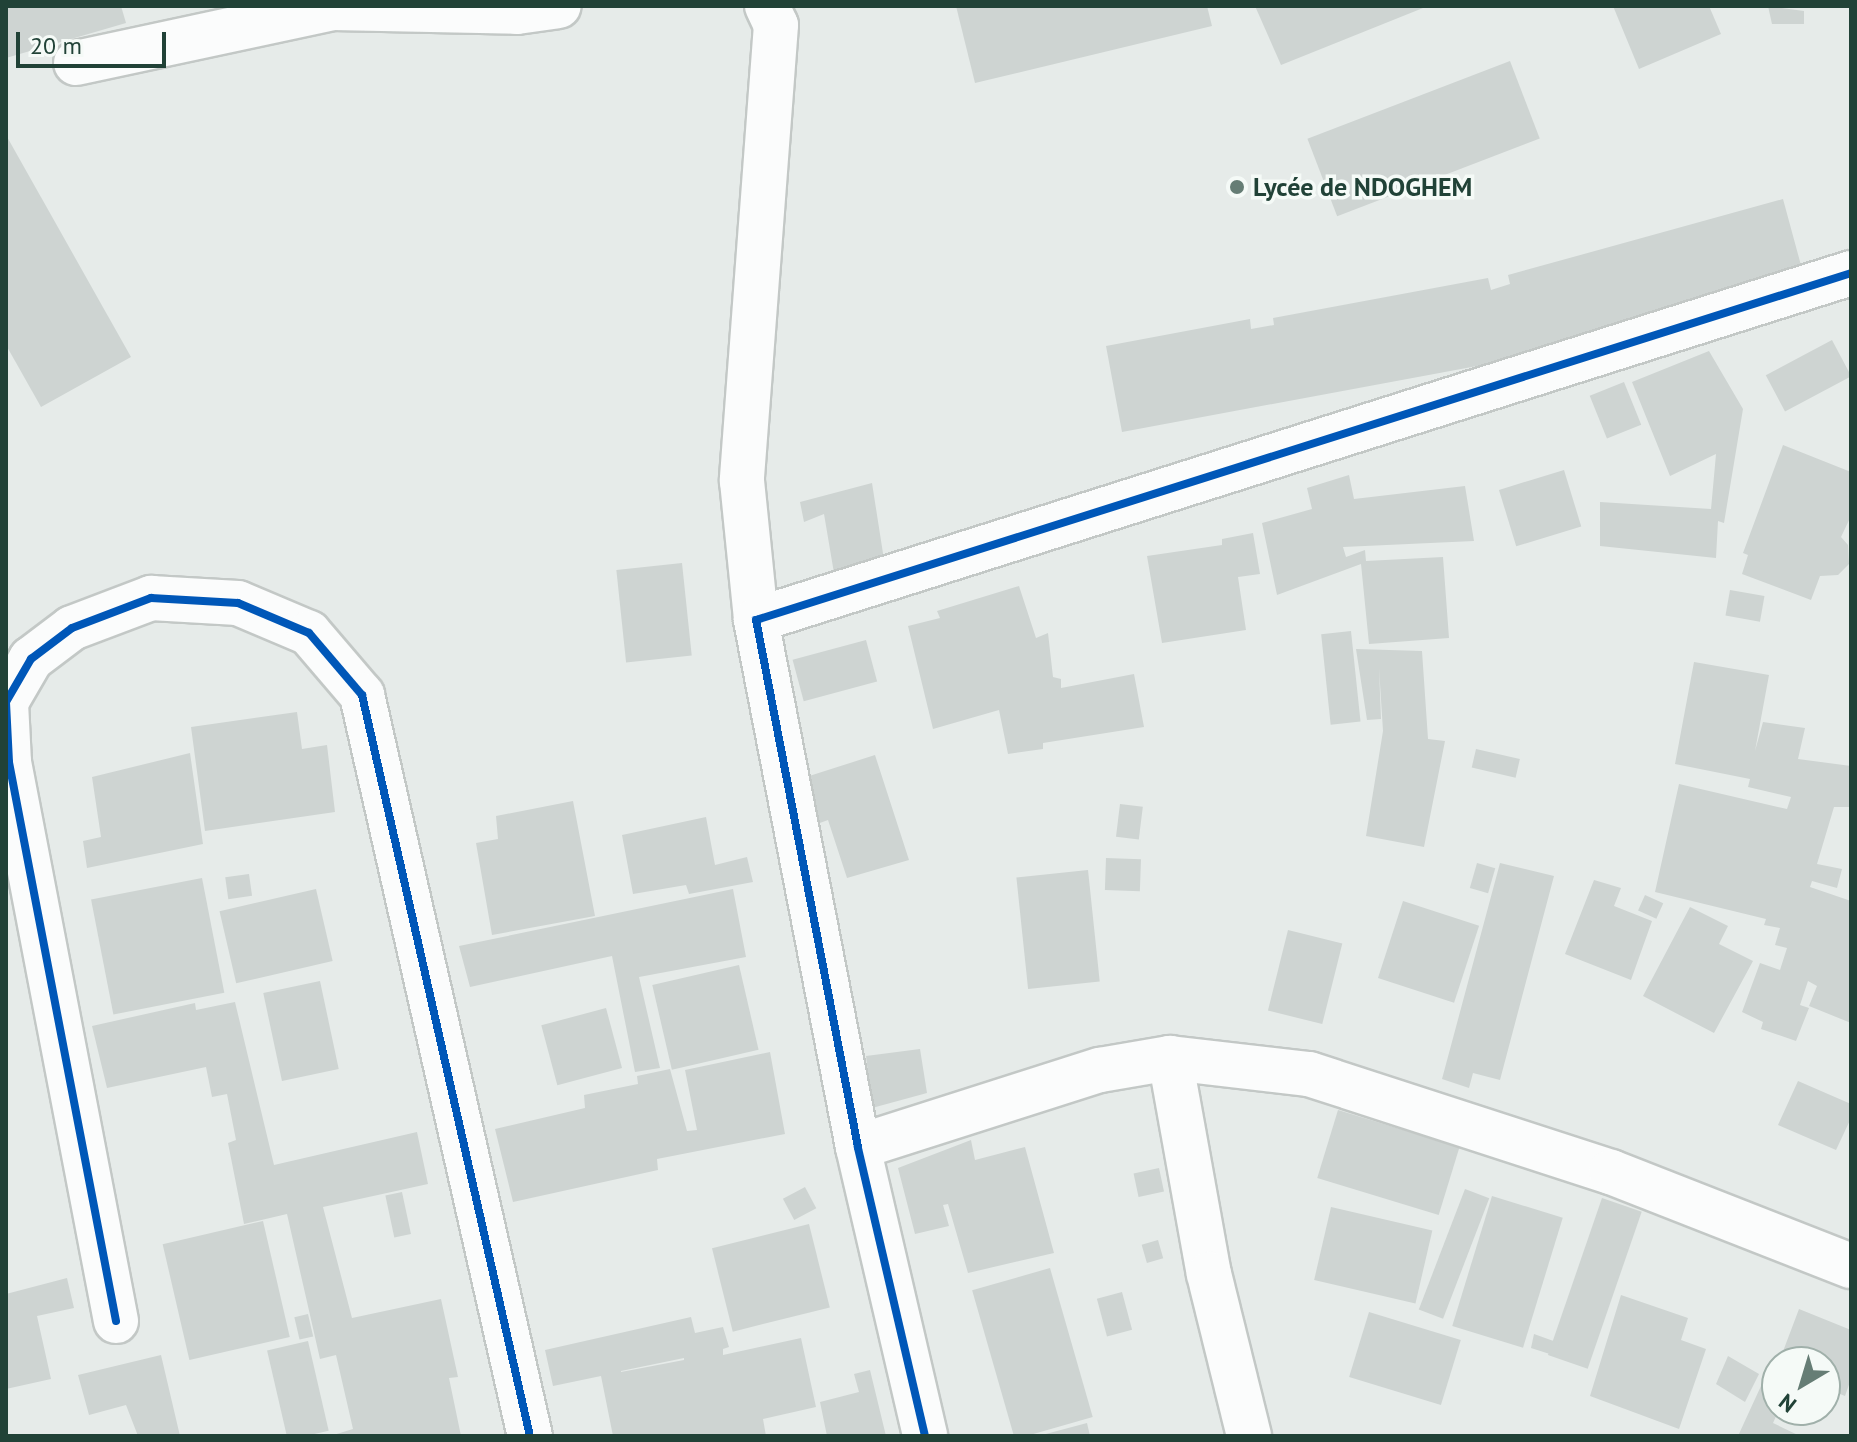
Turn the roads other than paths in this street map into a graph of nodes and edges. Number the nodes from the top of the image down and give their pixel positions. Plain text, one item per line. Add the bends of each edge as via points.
1 (559, 6) edge
2 (767, 6) edge
3 (76, 63) dead end
4 (1851, 273) edge
5 (756, 620) junction
6 (1170, 1058) junction
7 (858, 1147) junction
8 (1848, 1255) edge
9 (116, 1321) dead end
10 (530, 1436) edge
11 (925, 1436) edge
12 (1249, 1436) edge

1 - 3 street via 502,12 333,8
2 - 5 street via 776,25 742,481
4 - 5 street
5 - 7 street
6 - 7 street via 1100,1070
6 - 8 street via 1309,1074
6 - 12 street via 1209,1274
7 - 11 street
9 - 10 street via 9,762 6,702 31,659 72,628 151,598 238,603 309,633 362,695

